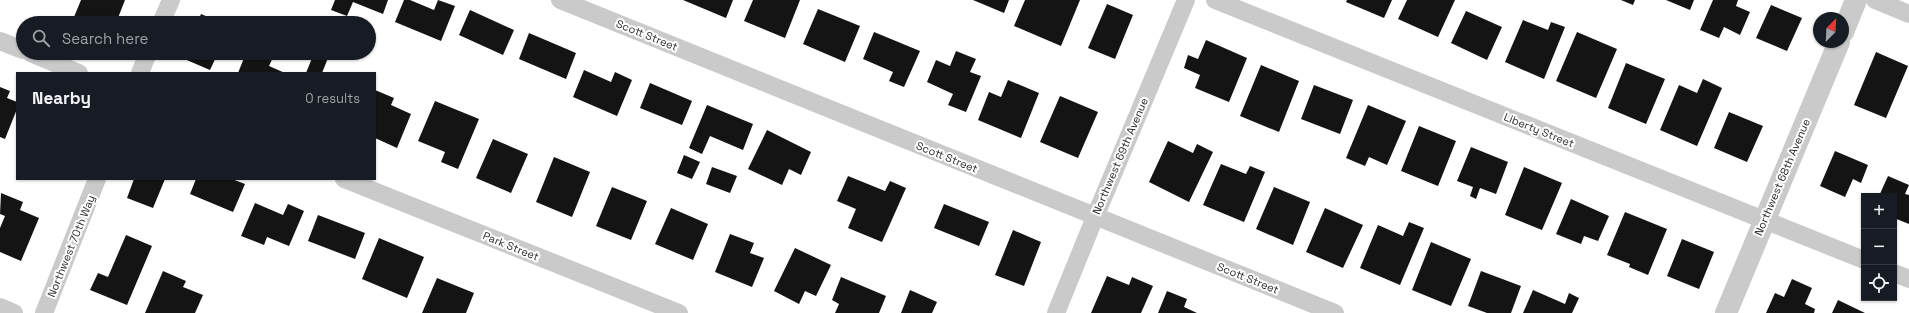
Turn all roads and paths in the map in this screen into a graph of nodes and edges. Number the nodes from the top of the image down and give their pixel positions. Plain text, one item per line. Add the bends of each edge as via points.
1 (171, 0) edge
2 (560, 0) edge
3 (1186, 0) edge
4 (1215, 0) edge
5 (1856, 0) edge
6 (1875, 0) edge
7 (1909, 14) edge
8 (164, 16) edge
9 (1849, 17) edge
10 (0, 41) edge
11 (16, 47) edge
12 (1836, 48) edge
13 (47, 60) edge
14 (145, 60) edge
15 (77, 72) edge
16 (140, 72) edge
17 (97, 180) edge
18 (346, 180) edge
19 (1094, 217) junction
20 (1764, 220) junction
21 (1861, 259) edge
22 (1897, 274) edge
23 (1909, 279) edge
24 (0, 307) edge
25 (14, 313) edge
26 (44, 313) edge
27 (679, 313) edge
28 (1056, 313) edge
29 (1335, 313) edge
30 (1726, 313) edge

1 - 8 street
2 - 19 street, Scott Street
3 - 19 street, Northwest 69th Avenue
4 - 20 street, Liberty Street
5 - 9 street
6 - 7 street
10 - 11 street
12 - 20 street, Northwest 68th Avenue
13 - 15 street
14 - 16 street
17 - 26 street, Northwest 70th Way
18 - 27 street, Park Street
19 - 28 street, Northwest 69th Avenue
19 - 29 street, Scott Street
20 - 21 street, Liberty Street
20 - 30 street, Northwest 68th Avenue
22 - 23 street
24 - 25 street

